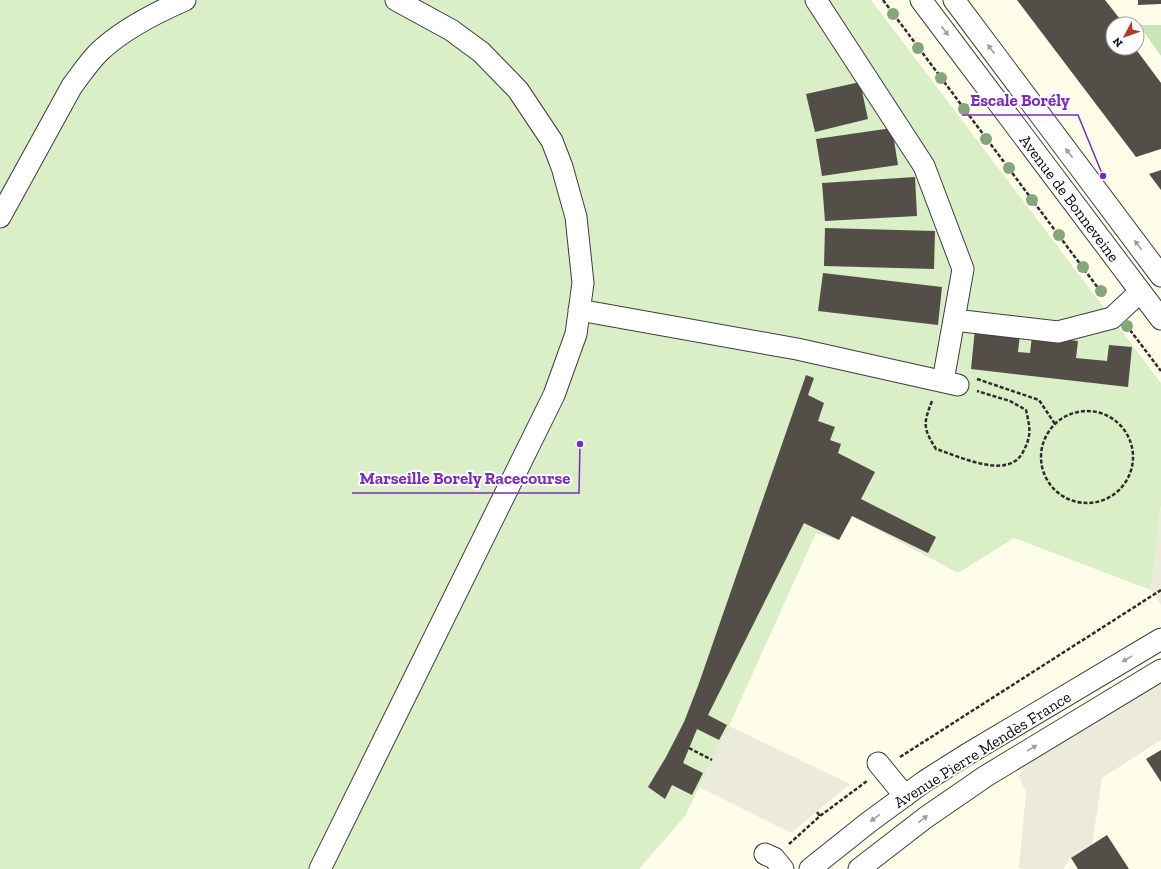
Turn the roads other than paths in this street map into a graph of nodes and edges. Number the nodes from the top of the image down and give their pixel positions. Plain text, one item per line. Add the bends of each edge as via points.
1 (186, 0) edge
2 (396, 0) edge
3 (816, 0) edge
4 (921, 0) edge
5 (954, 0) edge
6 (0, 217) edge
7 (1161, 276) edge
8 (1140, 292) junction
9 (579, 310) junction
10 (954, 320) junction
11 (1161, 320) edge
12 (1161, 639) edge
13 (1161, 670) edge
14 (880, 768) road end
15 (904, 796) junction
16 (765, 854) dead end
17 (320, 869) edge
18 (783, 869) edge
19 (810, 869) edge
20 (859, 869) edge

1 - 6 street via 157,12 120,35 99,52 72,86
2 - 9 street via 451,30 481,52 518,90 552,141 576,217 583,283
3 - 10 street via 924,166 963,269
4 -> 8 street, Avenue de Bonneveine
7 -> 5 street, Avenue de Bonneveine
8 - 10 street via 1112,318 1058,332
8 - 11 street, Avenue de Bonneveine
9 - 10 street via 797,349 950,383
9 - 17 street via 576,334 554,395
12 -> 15 street, Avenue Pierre Mendès France via 966,755
20 -> 13 street, Avenue Pierre Mendès France via 925,818 986,776
14 - 15 street
15 -> 19 street, Avenue Pierre Mendès France
16 - 18 street via 774,858

